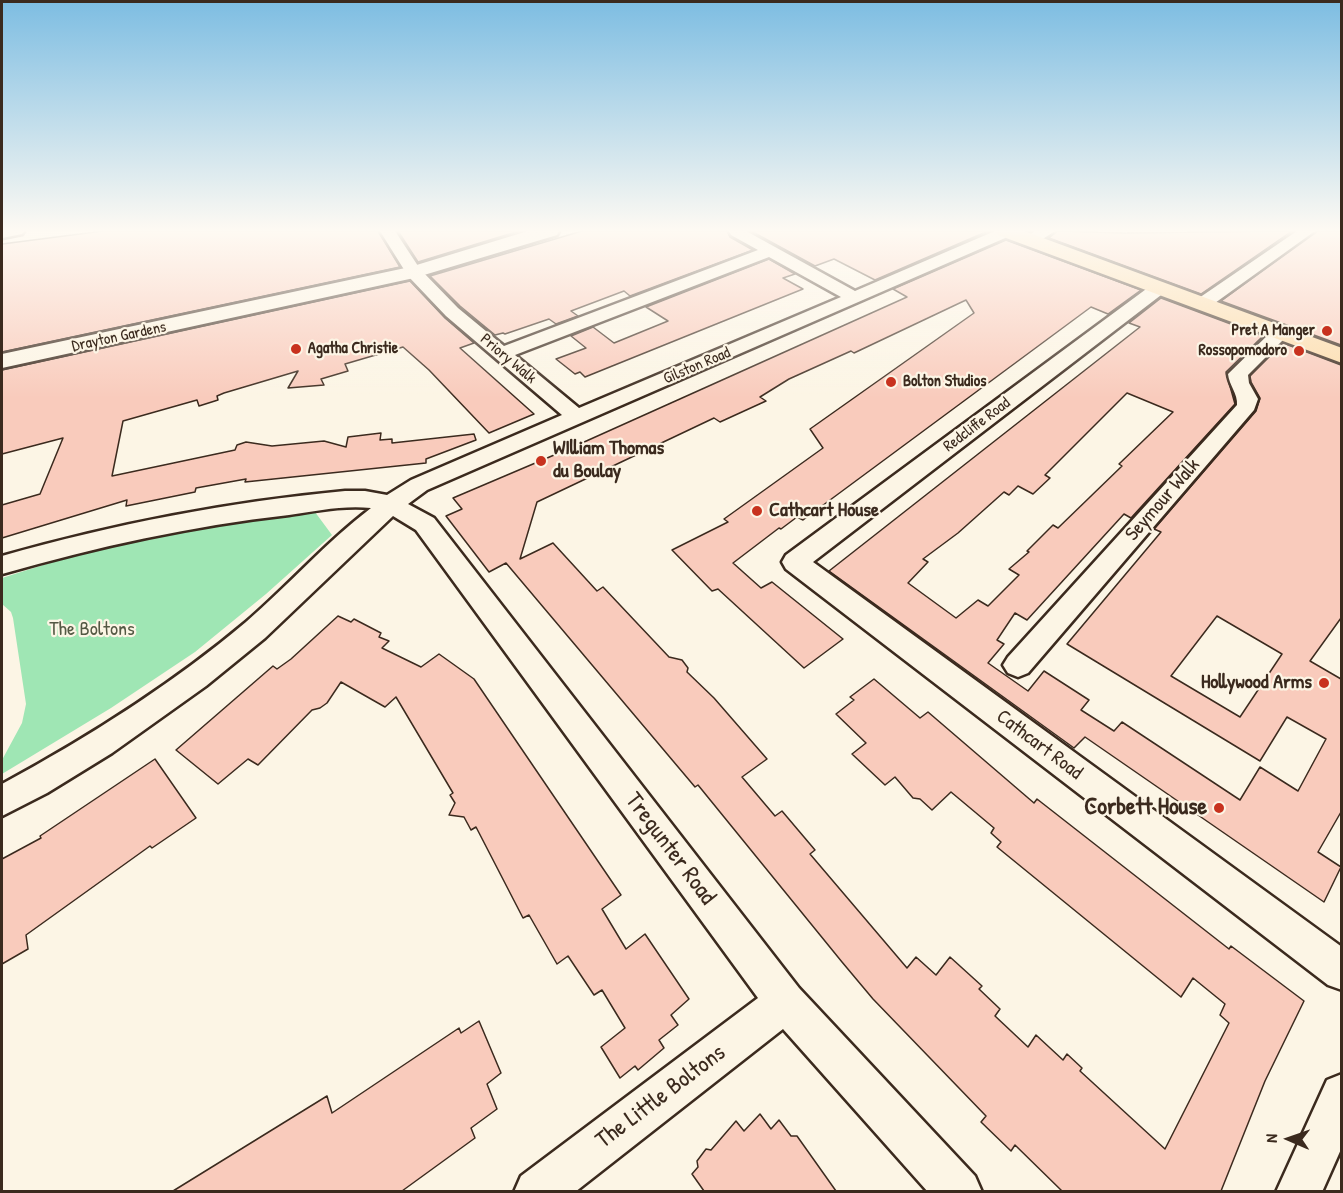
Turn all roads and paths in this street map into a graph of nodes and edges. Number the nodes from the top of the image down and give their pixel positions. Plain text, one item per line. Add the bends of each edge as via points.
1 (346, 287) edge
2 (428, 287) edge
3 (678, 287) edge
4 (835, 287) edge
5 (881, 287) edge
6 (1155, 287) edge
7 (1227, 287) edge
8 (1159, 288) junction
9 (855, 298) junction
10 (1202, 304) junction
11 (1281, 333) junction
12 (502, 354) junction
13 (1341, 356) edge
14 (2, 361) edge
15 (578, 418) junction
16 (389, 503) junction
17 (795, 562) joint
18 (2, 565) edge
19 (1018, 665) dead end
20 (2, 801) edge
21 (1341, 971) edge
22 (785, 1002) junction
23 (1341, 1095) edge
24 (537, 1191) edge
25 (959, 1191) edge
26 (1299, 1191) edge

1 - 14 street, Drayton Gardens
2 - 12 street, Priory Walk
3 - 12 street
4 - 9 street
5 - 9 street, Gilston Road
6 - 8 main road
7 - 10 street
8 - 10 main road
8 - 17 street, Redcliffe Road
9 - 15 street, Gilston Road
10 - 11 main road
11 - 13 main road
11 - 19 street, Seymour Walk via 1238,374 1247,406
12 - 15 street, Priory Walk
15 - 16 street, Gilston Road via 419,485
16 - 18 street via 344,501 184,520
16 - 20 street via 255,629 195,679 75,760
16 - 22 street, Tregunter Road via 424,524
17 - 21 street, Cathcart Road
22 - 24 street, The Little Boltons
22 - 25 street, Tregunter Road
23 - 26 street

